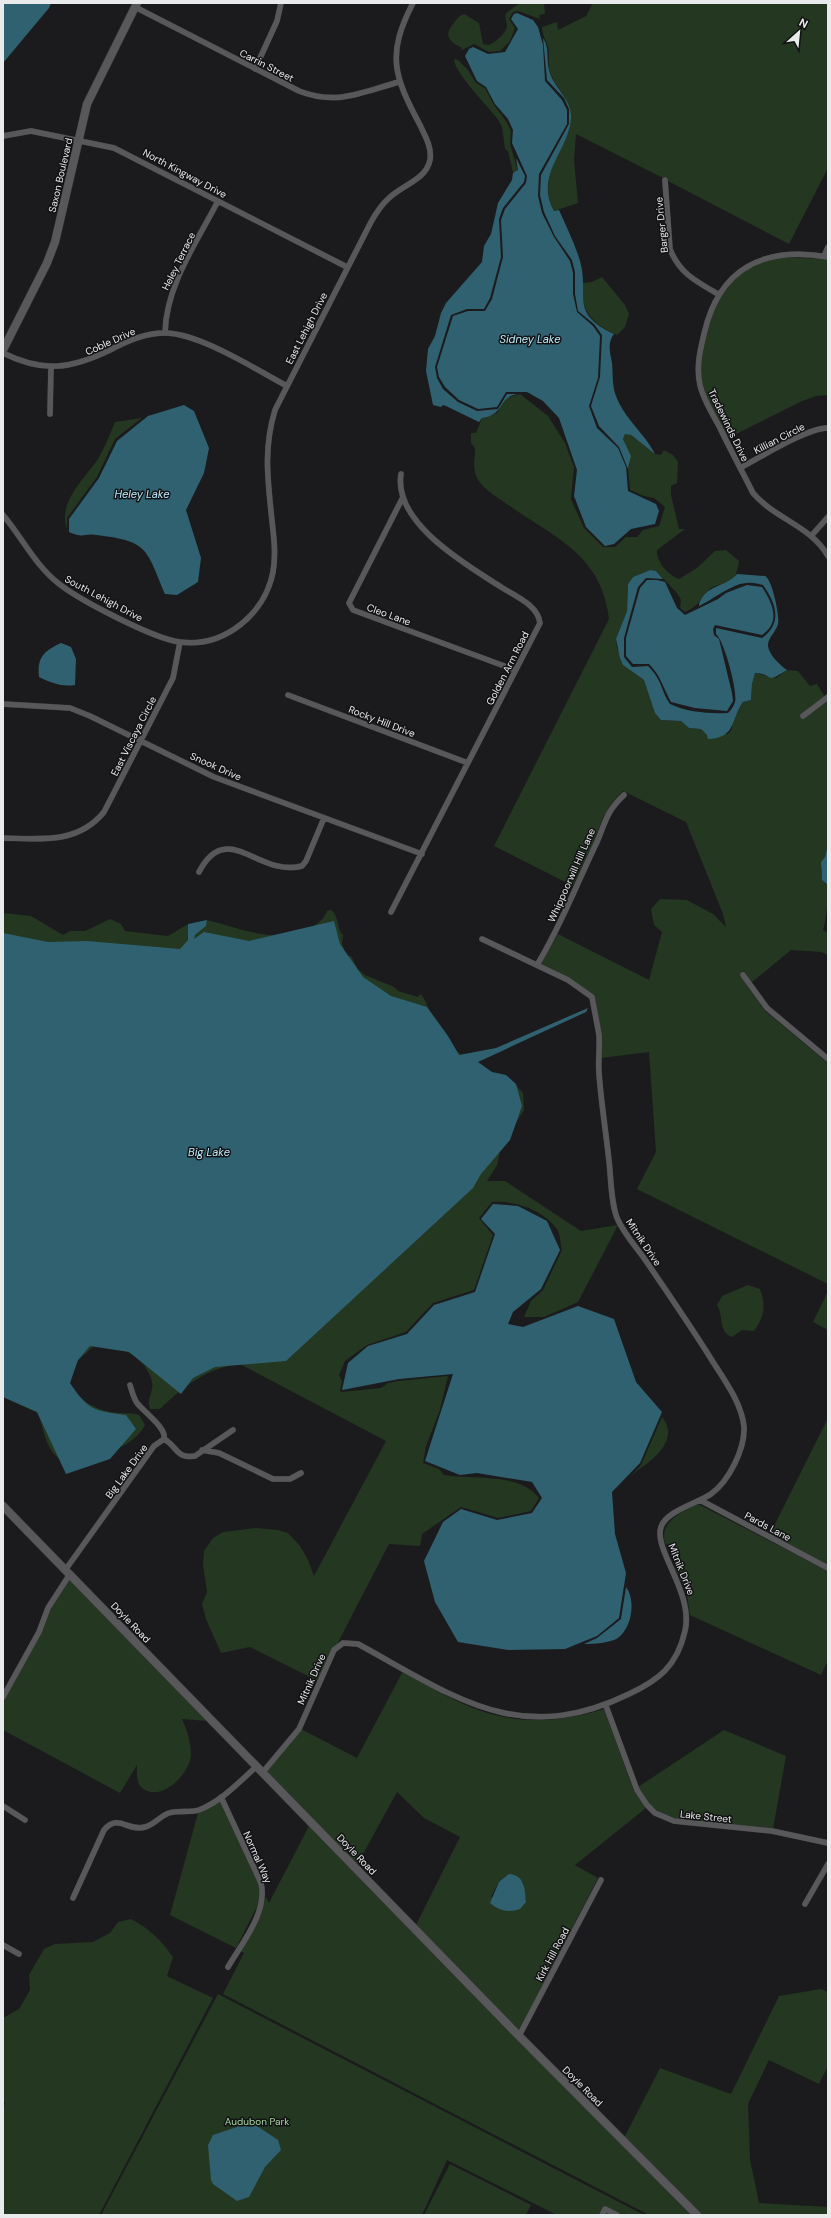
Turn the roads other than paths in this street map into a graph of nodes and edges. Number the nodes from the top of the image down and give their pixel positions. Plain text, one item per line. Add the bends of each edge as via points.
1 (281, 3) edge
2 (413, 3) edge
3 (136, 5) edge
4 (255, 69) junction
5 (399, 82) junction
6 (3, 136) edge
7 (78, 140) junction
8 (665, 180) dead end
9 (218, 201) junction
10 (828, 248) edge
11 (826, 256) edge
12 (347, 268) junction
13 (718, 294) junction
14 (165, 333) junction
15 (3, 352) edge
16 (51, 367) junction
17 (287, 386) junction
18 (50, 414) dead end
19 (828, 428) edge
20 (740, 468) junction
21 (401, 474) dead end
22 (403, 497) junction
23 (3, 514) edge
24 (828, 517) edge
25 (812, 535) junction
26 (828, 556) edge
27 (180, 642) junction
28 (515, 670) junction
29 (288, 695) dead end
30 (828, 697) edge
31 (3, 704) edge
32 (803, 716) dead end
33 (141, 741) junction
34 (468, 763) junction
35 (624, 795) dead end
36 (324, 818) junction
37 (3, 838) edge
38 (422, 854) junction
39 (199, 872) dead end
40 (392, 912) dead end
41 (482, 939) dead end
42 (537, 965) junction
43 (743, 975) dead end
44 (828, 1059) edge
45 (130, 1385) dead end
46 (233, 1430) dead end
47 (164, 1439) junction
48 (202, 1450) junction
49 (301, 1473) dead end
50 (700, 1500) junction
51 (3, 1506) edge
52 (828, 1568) edge
53 (68, 1572) junction
54 (3, 1697) edge
55 (606, 1706) junction
56 (260, 1769) junction
57 (221, 1797) junction
58 (3, 1806) edge
59 (25, 1820) dead end
60 (828, 1843) edge
61 (828, 1864) edge
62 (601, 1880) dead end
63 (73, 1898) dead end
64 (805, 1904) dead end
65 (3, 1945) edge
66 (19, 1954) dead end
67 (228, 1967) dead end
68 (519, 2036) junction
69 (602, 2215) edge
70 (617, 2215) edge
71 (697, 2215) edge

1 - 4 street via 277,21
2 - 5 street, East Lehigh Drive via 397,40 395,55
3 - 4 street, Carrin Street
3 - 7 main road, Saxon Boulevard via 91,95
4 - 5 street, Carrin Street via 299,91 326,99 340,98
5 - 12 street, East Lehigh Drive via 426,138 430,160 421,176 398,190 378,209
6 - 7 street, North Kingway Drive via 31,131
7 - 9 street, North Kingway Drive via 125,152
7 - 15 main road, Saxon Boulevard via 55,242 45,268
8 - 13 street, Barger Drive via 670,250 674,260 692,280
9 - 12 street, North Kingway Drive
9 - 14 street, Heley Terrace via 169,299
10 - 11 street
11 - 13 street, Tradewinds Drive via 778,254 762,258 732,278
12 - 17 street, East Lehigh Drive
13 - 20 street, Tradewinds Drive via 706,324 699,356 700,386
14 - 16 street, Coble Drive via 146,335 80,363
14 - 17 street, Coble Drive via 183,335 203,343
15 - 16 street, Coble Drive via 20,361
16 - 18 street
17 - 27 street, East Lehigh Drive via 268,432 267,472 275,553 266,595 255,611 228,633 195,642
19 - 20 street, Killian Circle via 808,433
20 - 25 street, Tradewinds Drive via 753,493 763,505
21 - 22 street, Golden Arm Road
22 - 28 street, Golden Arm Road via 412,515 433,539 454,557 527,604 539,615 540,623
22 - 28 street, Cleo Lane via 349,602 353,610
23 - 27 street, South Lehigh Drive via 45,571 57,583 151,633
24 - 25 street
25 - 26 street, Tradewinds Drive
27 - 33 street, East Viscaya Circle via 173,678
28 - 34 street, Golden Arm Road
29 - 34 street, Rocky Hill Drive
30 - 32 street
31 - 33 street, Snook Drive via 70,708
33 - 36 street, Snook Drive via 214,777
33 - 37 street, East Viscaya Circle via 104,812 86,829 61,838
34 - 38 street, Golden Arm Road
35 - 42 street, Whippoorwill Hill Lane via 613,805 604,821 556,935
36 - 38 street, Snook Drive
36 - 39 street via 302,866 283,868 226,848 216,851 205,861
38 - 40 street, Golden Arm Road
41 - 42 street, Mitnik Drive
42 - 50 street, Mitnik Drive via 574,984 592,997 599,1036 599,1072 617,1219 728,1386 742,1417 744,1428 736,1459 720,1485
43 - 44 street via 767,1008
45 - 47 street via 136,1401 164,1433
46 - 48 street
47 - 48 street via 183,1457 195,1456
47 - 53 street, Big Lake Drive via 154,1446
48 - 49 street via 220,1453 272,1479 290,1479
50 - 52 street, Pards Lane
50 - 55 street, Mitnik Drive via 672,1514 661,1527 663,1547 684,1596 686,1608 687,1621 680,1649 660,1677
51 - 53 main road, Doyle Road
53 - 54 street, Big Lake Drive
53 - 56 main road, Doyle Road
55 - 56 street, Mitnik Drive via 560,1716 512,1716 493,1712 458,1698 358,1644 343,1643 334,1650 299,1729
55 - 60 street, Lake Street via 637,1790 646,1805 656,1813 674,1821 772,1831
56 - 57 street, Mitnik Drive
56 - 68 main road, Doyle Road
57 - 63 street, Mitnik Drive via 197,1810 168,1813 144,1828 110,1823 104,1830
57 - 67 street, Normal Way via 261,1883 264,1896 248,1932
58 - 59 street
61 - 64 street
62 - 68 street, Kirk Hill Road
65 - 66 street
68 - 71 main road, Doyle Road
69 - 70 street via 605,2209

